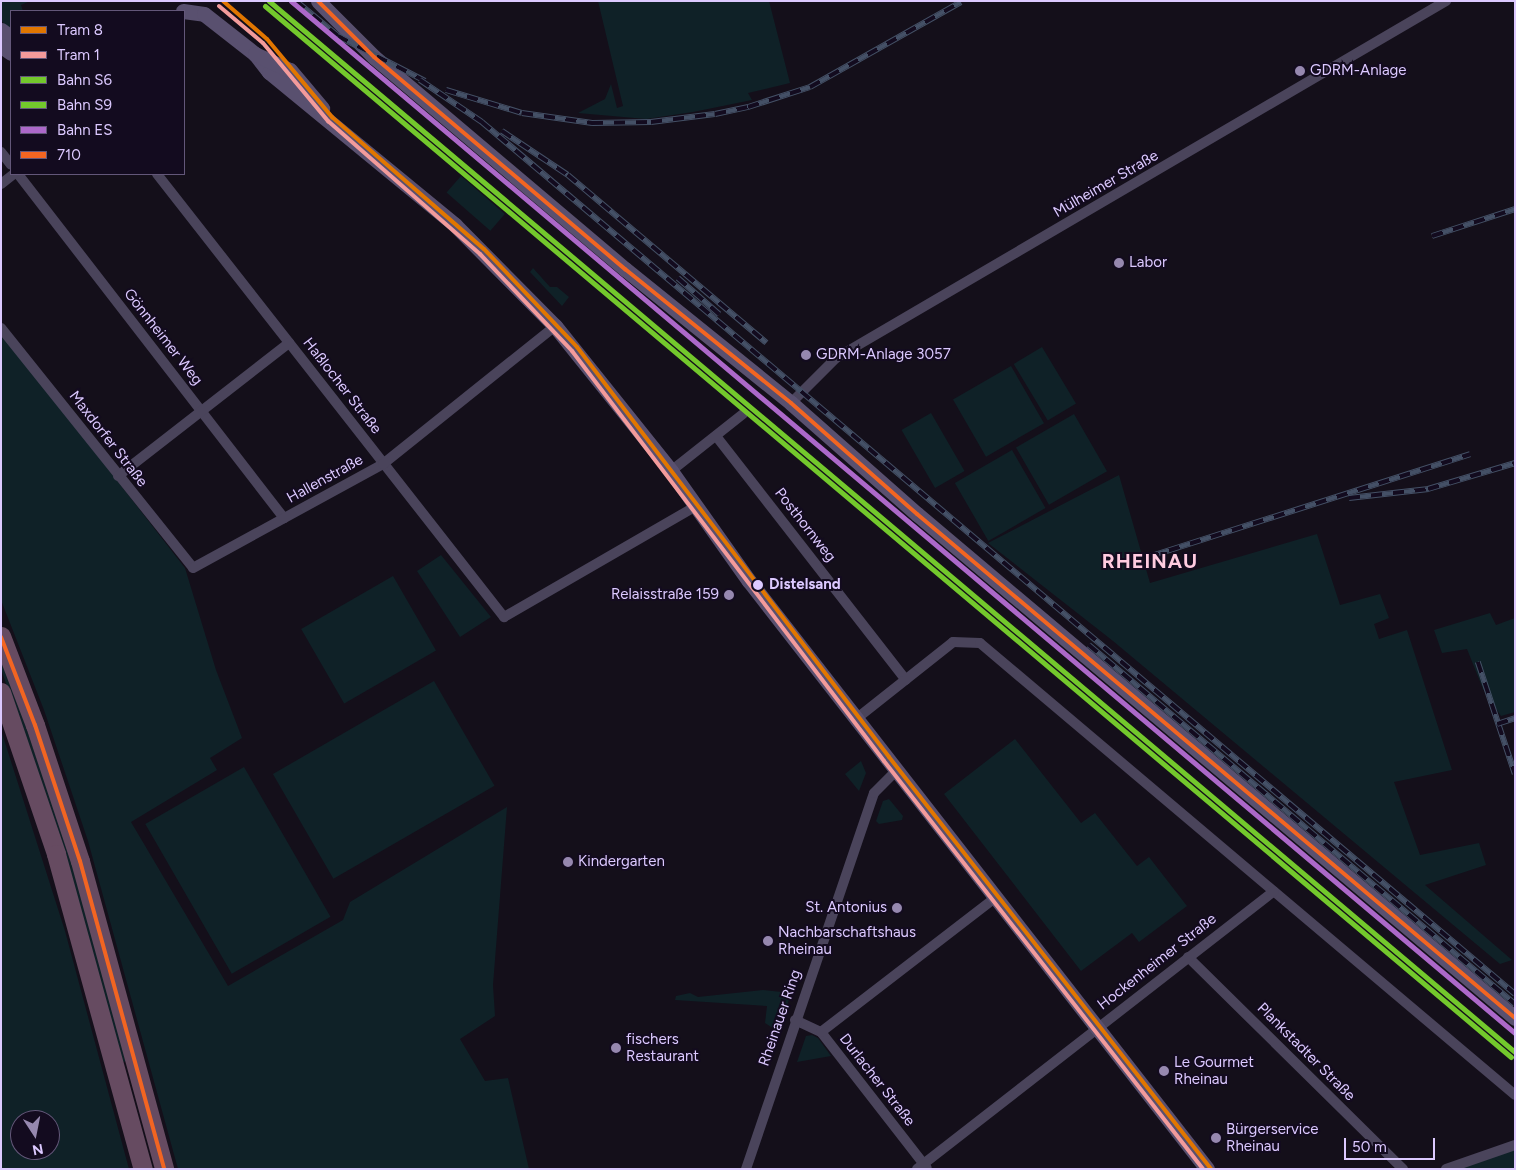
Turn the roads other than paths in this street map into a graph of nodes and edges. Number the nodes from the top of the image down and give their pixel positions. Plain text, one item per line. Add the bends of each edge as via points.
1 (318, 1) edge
2 (1446, 1) edge
3 (185, 11) edge
4 (1, 152) edge
5 (10, 164) edge
6 (13, 175) edge
7 (19, 175) edge
8 (158, 175) edge
9 (1, 184) edge
10 (555, 326) junction
11 (1, 328) edge
12 (289, 343) junction
13 (791, 403) junction
14 (202, 411) junction
15 (743, 414) dead end
16 (716, 436) junction
17 (383, 464) junction
18 (671, 471) junction
19 (118, 476) junction
20 (696, 506) junction
21 (284, 518) junction
22 (193, 568) joint
23 (1, 636) edge
24 (906, 680) junction
25 (1, 692) edge
26 (856, 718) junction
27 (896, 771) junction
28 (1274, 890) junction
29 (996, 897) junction
30 (1188, 957) junction
31 (1515, 1018) edge
32 (795, 1020) junction
33 (1097, 1028) junction
34 (822, 1032) junction
35 (1515, 1095) edge
36 (1515, 1145) edge
37 (923, 1167) edge
38 (144, 1169) edge
39 (164, 1169) edge
40 (746, 1169) edge
41 (1207, 1169) edge
42 (1403, 1169) edge
43 (1446, 1169) edge

1 - 13 main road via 382,63 625,269
2 - 13 street, Mülheimer Straße via 836,358
3 - 10 main road via 204,14 255,54 290,70 328,118 476,244
4 - 5 street
6 - 9 street
7 - 14 street, Gönnheimer Weg
8 - 12 street, Haßlocher Straße
10 - 17 street, Hallenstraße
10 - 18 main road
11 - 19 street, Maxdorfer Straße
12 - 14 street
12 - 17 street, Haßlocher Straße
13 - 31 main road via 924,520
14 - 19 street
14 - 21 street, Gönnheimer Weg
15 - 16 street
16 - 18 street
16 - 24 street, Posthornweg
17 - 20 street, Haßlocher Straße via 504,617
17 - 21 street, Hallenstraße
18 - 20 main road
19 - 22 street, Maxdorfer Straße
20 - 26 main road via 742,573
21 - 22 street, Hallenstraße
23 - 39 highway via 36,725 80,862
24 - 26 street
24 - 28 street via 953,642 980,643
25 - 38 highway via 56,854
26 - 27 main road
27 - 29 main road
27 - 32 street, Rheinauer Ring via 874,793
28 - 30 street, Hockenheimer Straße
28 - 35 street
29 - 33 main road
29 - 34 street
30 - 33 street, Hockenheimer Straße
30 - 42 street, Plankstadter Straße
32 - 34 street, Durlacher Straße
32 - 40 street, Rheinauer Ring
33 - 37 street, Hockenheimer Straße
33 - 41 main road
34 - 37 street, Durlacher Straße
36 - 43 street

